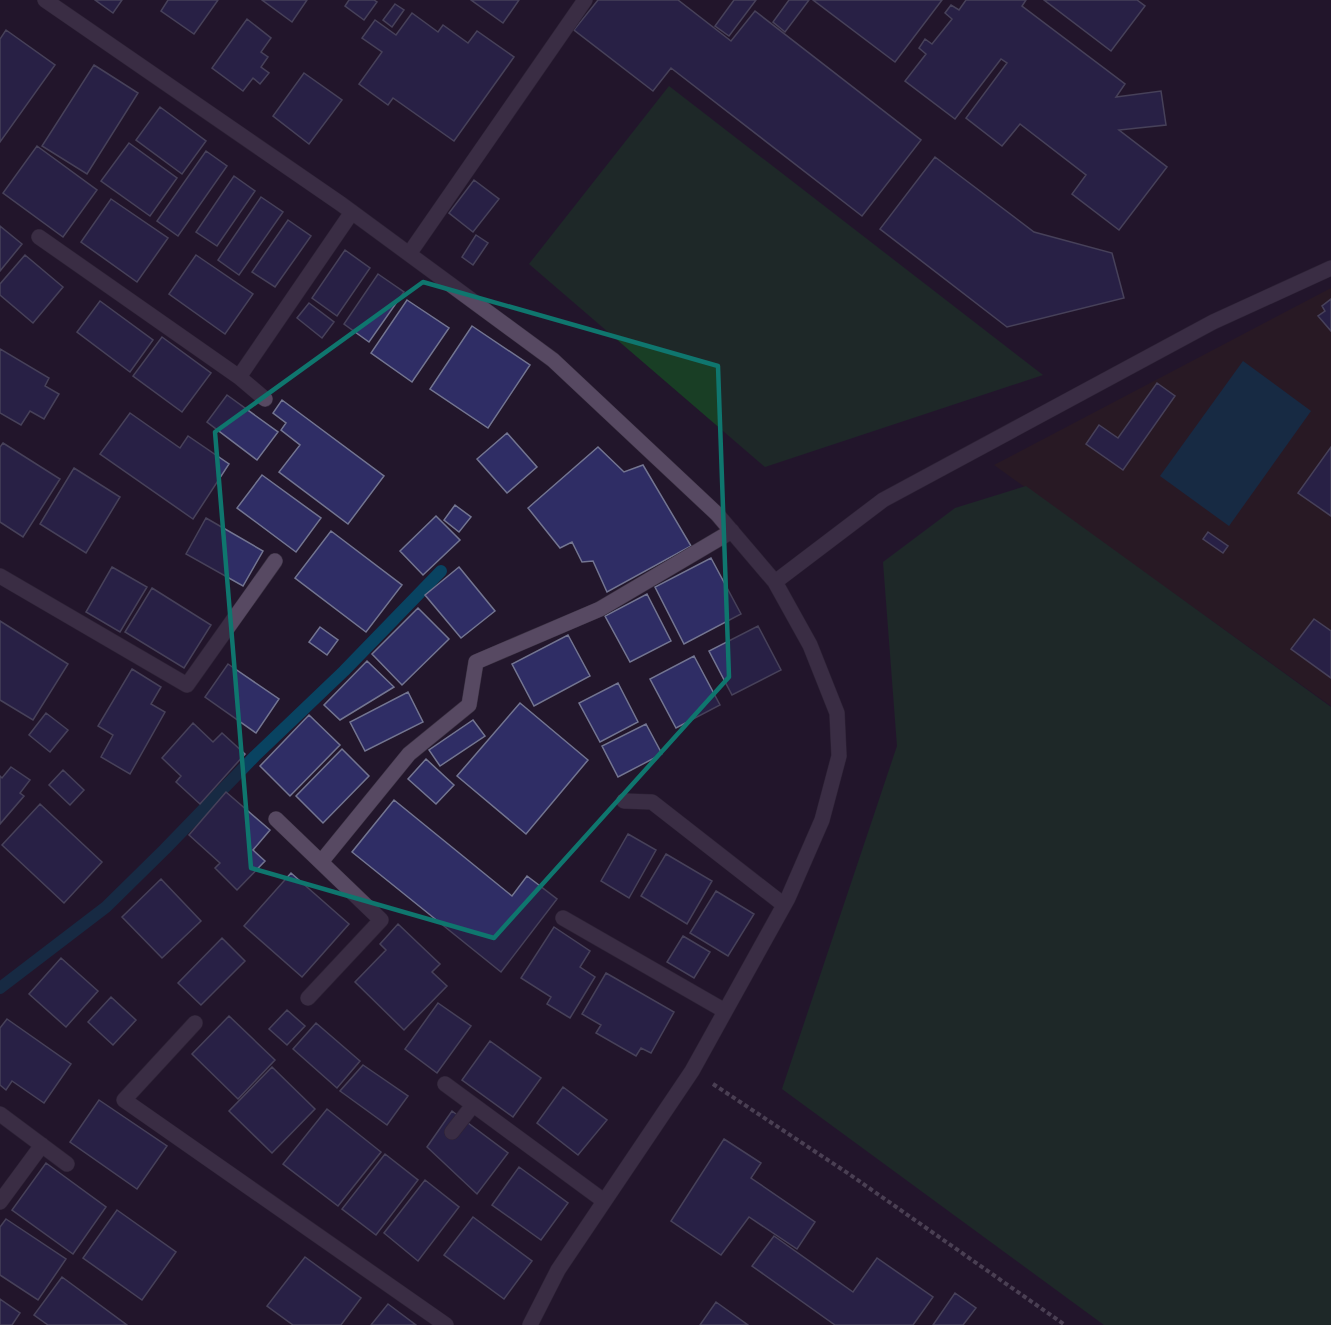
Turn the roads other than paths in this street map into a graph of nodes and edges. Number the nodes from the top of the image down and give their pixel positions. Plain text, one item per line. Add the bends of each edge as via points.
1 (45, 0) edge
2 (585, 0) edge
3 (352, 212) junction
4 (39, 237) dead end
5 (409, 254) junction
6 (1331, 268) edge
7 (239, 377) junction
8 (265, 399) dead end
9 (732, 531) junction
10 (275, 561) dead end
11 (0, 576) edge
12 (775, 582) junction
13 (624, 801) dead end
14 (276, 819) dead end
15 (321, 862) junction
16 (784, 905) junction
17 (563, 918) dead end
18 (308, 998) dead end
19 (725, 1011) junction
20 (195, 1023) dead end
21 (445, 1084) dead end
22 (473, 1105) junction
23 (0, 1114) edge
24 (452, 1132) dead end
25 (42, 1145) junction
26 (67, 1164) dead end
27 (604, 1201) junction
28 (0, 1202) edge
29 (446, 1325) edge
30 (531, 1325) edge

1 - 3 street
2 - 5 street
3 - 5 street
3 - 7 street
4 - 7 street
5 - 9 street via 554,360
6 - 12 street via 1213,322 883,500
7 - 8 street
9 - 12 street
9 - 15 street via 600,609 476,662 469,705 409,753
10 - 11 street via 186,685
12 - 16 street via 810,645 837,713 839,746 822,820
13 - 16 street via 652,802
14 - 15 street
15 - 18 street via 381,920
16 - 19 street
17 - 19 street
19 - 27 street via 693,1071
20 - 29 street via 124,1100
21 - 22 street
22 - 24 street
22 - 27 street
23 - 25 street
25 - 26 street
25 - 28 street
27 - 30 street via 558,1270

